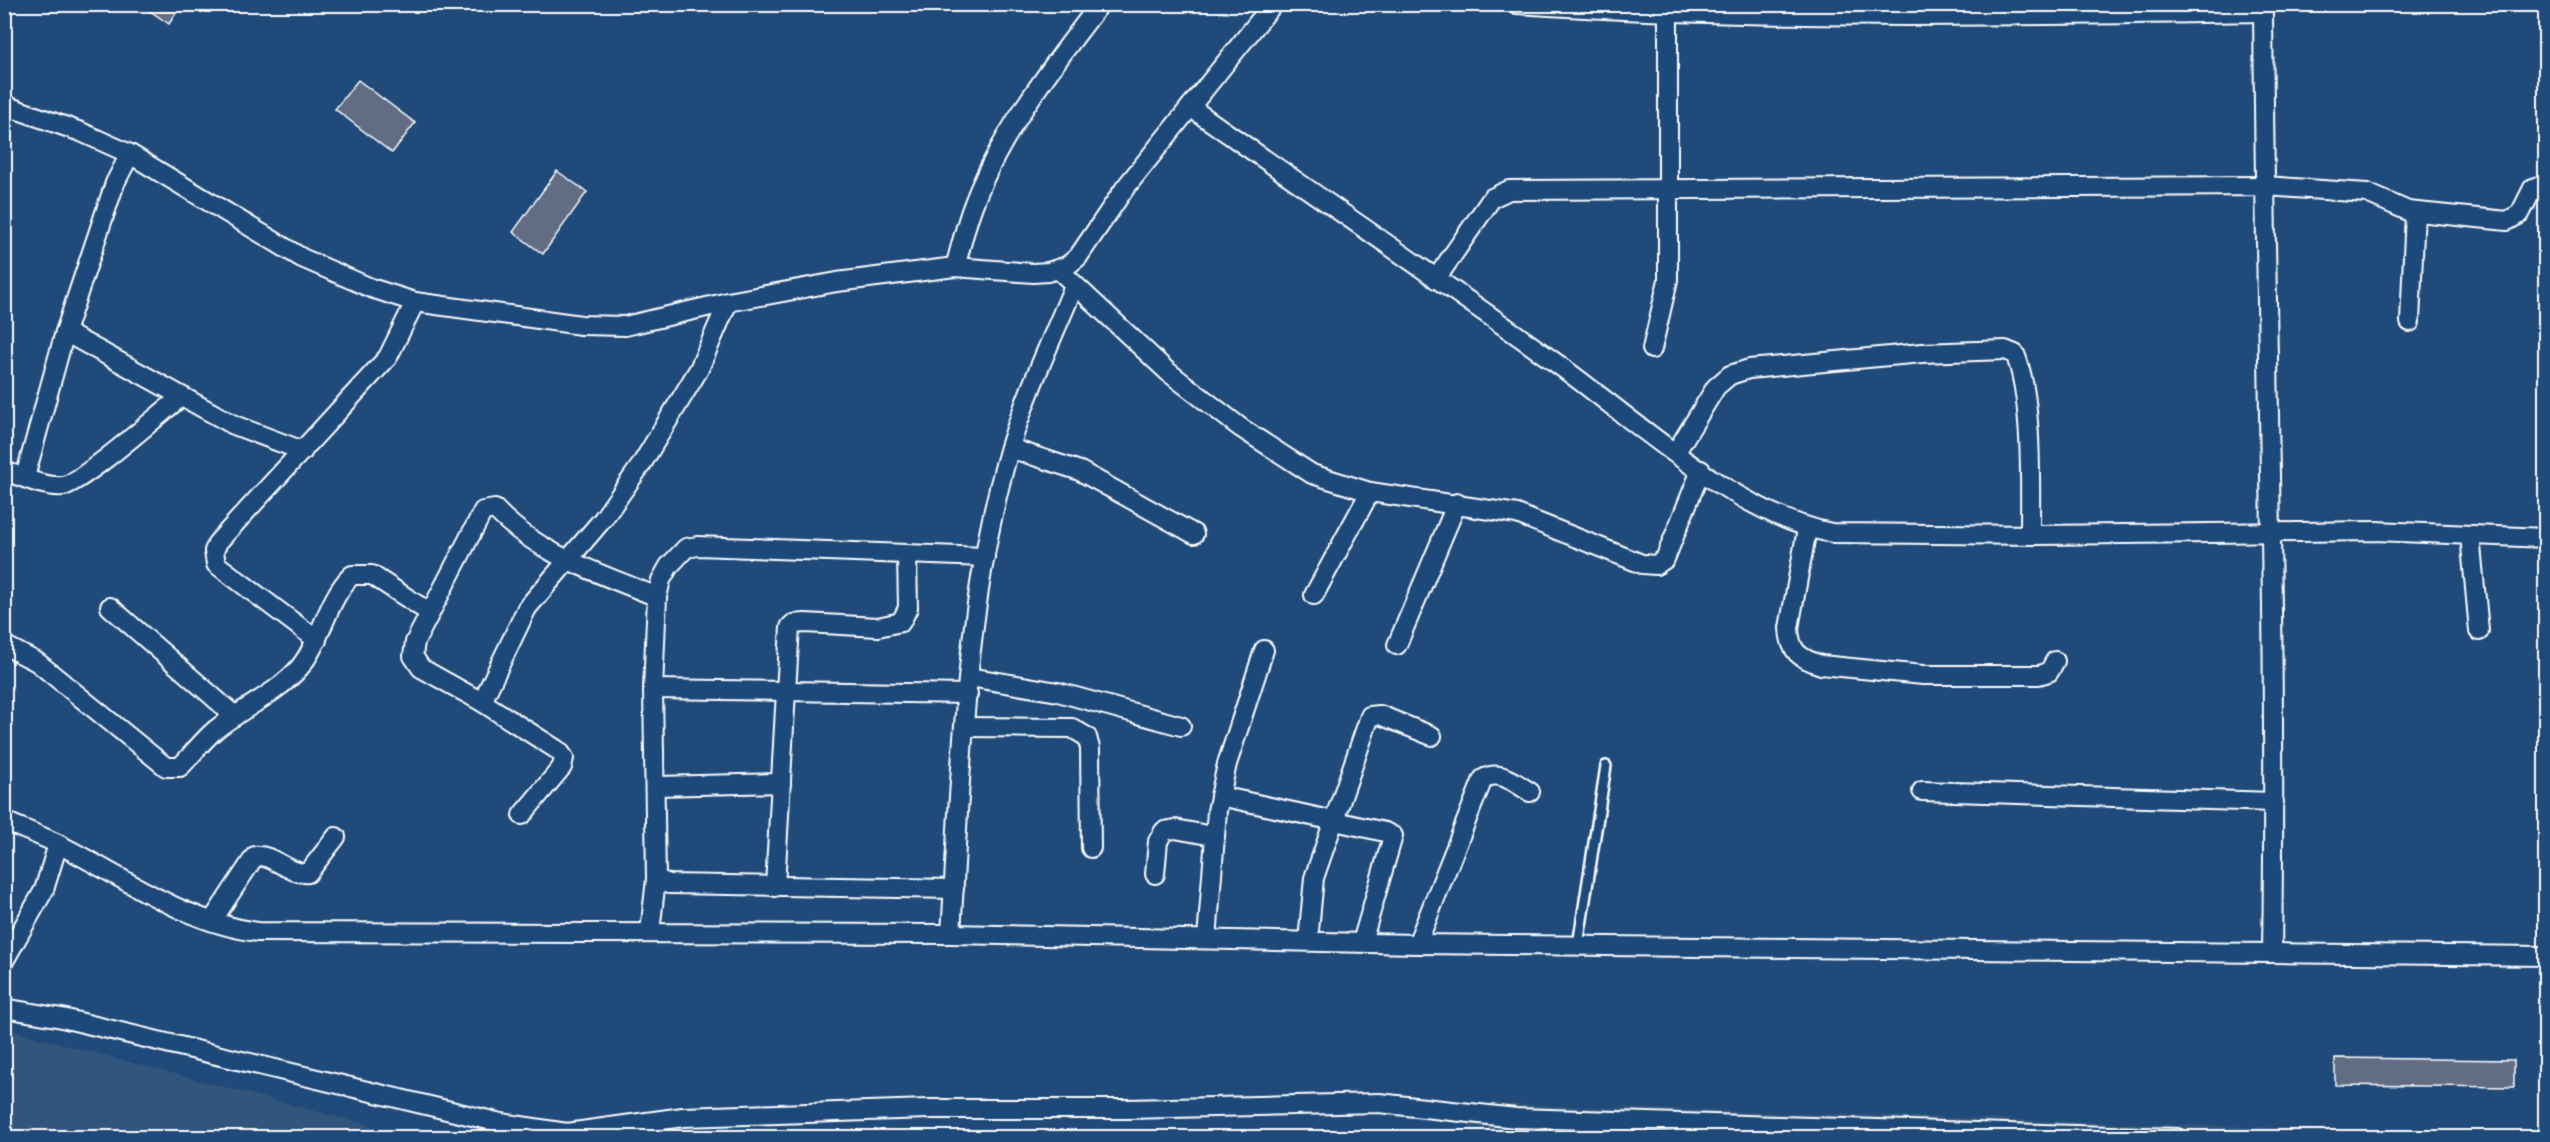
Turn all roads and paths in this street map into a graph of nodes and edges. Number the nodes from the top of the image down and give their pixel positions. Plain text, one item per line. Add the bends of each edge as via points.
1 (1100, 4) edge
2 (1273, 4) edge
3 (1517, 4) edge
4 (2263, 8) edge
5 (1668, 9) edge
6 (4, 105) edge
7 (1190, 107) junction
8 (130, 154) junction
9 (2546, 184) edge
10 (2265, 186) junction
11 (1666, 190) junction
12 (2415, 212) junction
13 (955, 267) junction
14 (1059, 270) junction
15 (1436, 279) junction
16 (1074, 286) junction
17 (415, 302) junction
18 (728, 302) junction
19 (2409, 322) dead end
20 (65, 332) junction
21 (1652, 349) dead end
22 (181, 397) junction
23 (1010, 448) junction
24 (303, 451) junction
25 (1676, 452) junction
26 (1701, 470) junction
27 (4, 471) edge
28 (25, 477) junction
29 (1370, 492) junction
30 (1457, 503) junction
31 (1808, 529) junction
32 (2272, 532) junction
33 (1194, 534) dead end
34 (2030, 535) junction
35 (2470, 535) junction
36 (2546, 538) edge
37 (907, 555) junction
38 (985, 557) junction
39 (566, 560) junction
40 (1314, 595) dead end
41 (657, 597) junction
42 (110, 607) dead end
43 (430, 613) junction
44 (2479, 631) dead end
45 (316, 640) junction
46 (4, 645) edge
47 (1397, 645) dead end
48 (1264, 650) dead end
49 (2055, 662) dead end
50 (968, 685) junction
51 (653, 689) junction
52 (786, 691) junction
53 (482, 702) junction
54 (235, 716) junction
55 (1181, 726) dead end
56 (965, 727) junction
57 (1432, 736) dead end
58 (1606, 766) dead end
59 (781, 783) junction
60 (656, 786) junction
61 (1922, 791) dead end
62 (1530, 792) dead end
63 (1220, 796) junction
64 (2274, 802) junction
65 (522, 815) dead end
66 (1334, 820) junction
67 (4, 821) edge
68 (1213, 836) junction
69 (336, 837) dead end
70 (58, 844) junction
71 (1091, 848) dead end
72 (1155, 874) dead end
73 (657, 879) junction
74 (775, 887) junction
75 (954, 889) junction
76 (212, 921) junction
77 (650, 932) junction
78 (951, 934) junction
79 (1207, 939) junction
80 (1308, 941) junction
81 (1362, 942) junction
82 (1417, 944) junction
83 (1578, 945) junction
84 (2272, 954) junction
85 (2546, 956) edge
86 (4, 961) edge
87 (4, 1008) edge
88 (2177, 1137) edge

1 - 13 street via 1045,75 992,165 970,213
2 - 7 street
3 - 5 street
4 - 5 street via 1850,15
4 - 10 street
5 - 11 street
6 - 8 street
7 - 14 street via 1125,188 1078,257
7 - 15 street
8 - 17 street via 302,258
8 - 20 street via 115,183
9 - 12 street via 2533,188 2520,214 2512,220
10 - 11 street
10 - 12 street via 2367,193
10 - 32 street
11 - 15 street via 1509,190 1492,198
11 - 21 street via 1668,280
12 - 19 street
13 - 14 street via 1033,273
13 - 18 street via 837,282
14 - 16 street
15 - 25 street
16 - 23 street
16 - 29 street via 1158,363 1241,428 1312,474
17 - 18 street via 580,325 625,326
17 - 24 street via 388,357
18 - 39 street via 699,369 641,465 603,519
20 - 22 street
20 - 28 street
22 - 24 street via 234,425
22 - 28 street via 65,486
23 - 33 street via 1080,471
23 - 38 street
24 - 45 street via 218,542 214,556 216,564
25 - 26 street
25 - 34 street via 1716,387 1730,375 1922,353 2005,350 2015,354 2024,383
26 - 30 street via 1665,559 1656,565 1642,564 1517,514
26 - 31 street via 1770,514
27 - 28 street
29 - 30 street
29 - 40 street
30 - 47 street
31 - 34 street via 1832,533
31 - 49 street via 1789,628 1790,643 1805,660 1923,675 2039,675 2049,672
32 - 34 street
32 - 35 street
32 - 64 street
35 - 36 street
35 - 44 street
37 - 38 street
37 - 41 street via 686,548 669,566
37 - 52 street via 908,608 901,622 878,627 805,623 790,627
38 - 50 street
39 - 41 street
39 - 43 street via 530,540 489,508 483,511
39 - 53 street via 527,608
41 - 51 street
42 - 54 street
43 - 45 street via 372,575 352,575 344,583
43 - 53 street via 413,647 415,662
45 - 54 street via 289,679
46 - 54 street via 37,662 166,767 180,767 215,730
48 - 63 street
50 - 52 street
50 - 55 street via 1058,692
50 - 56 street
51 - 52 street
51 - 60 street
52 - 59 street
53 - 65 street via 564,758 562,767
56 - 71 street via 1072,728 1087,737
56 - 75 street
57 - 66 street via 1380,716 1370,716
58 - 83 lane
59 - 60 street
59 - 74 street
60 - 73 street
61 - 64 street
62 - 82 street via 1496,774 1483,779
63 - 66 street
63 - 68 street
64 - 84 street
66 - 80 street via 1310,894
66 - 81 street via 1393,836
67 - 70 street
68 - 72 street via 1164,831 1158,841
68 - 79 street
69 - 76 street via 308,873 255,856
70 - 76 street via 181,911
70 - 86 street via 44,890
73 - 74 street via 669,884
73 - 77 street
74 - 75 street
75 - 78 street
76 - 77 street via 238,929 283,933
77 - 78 street
78 - 79 street
79 - 80 street
80 - 81 street
81 - 82 street
82 - 83 street
83 - 84 street
84 - 85 street
87 - 88 street via 62,1018 501,1123 567,1132 695,1117 928,1109 1379,1103 1516,1118

